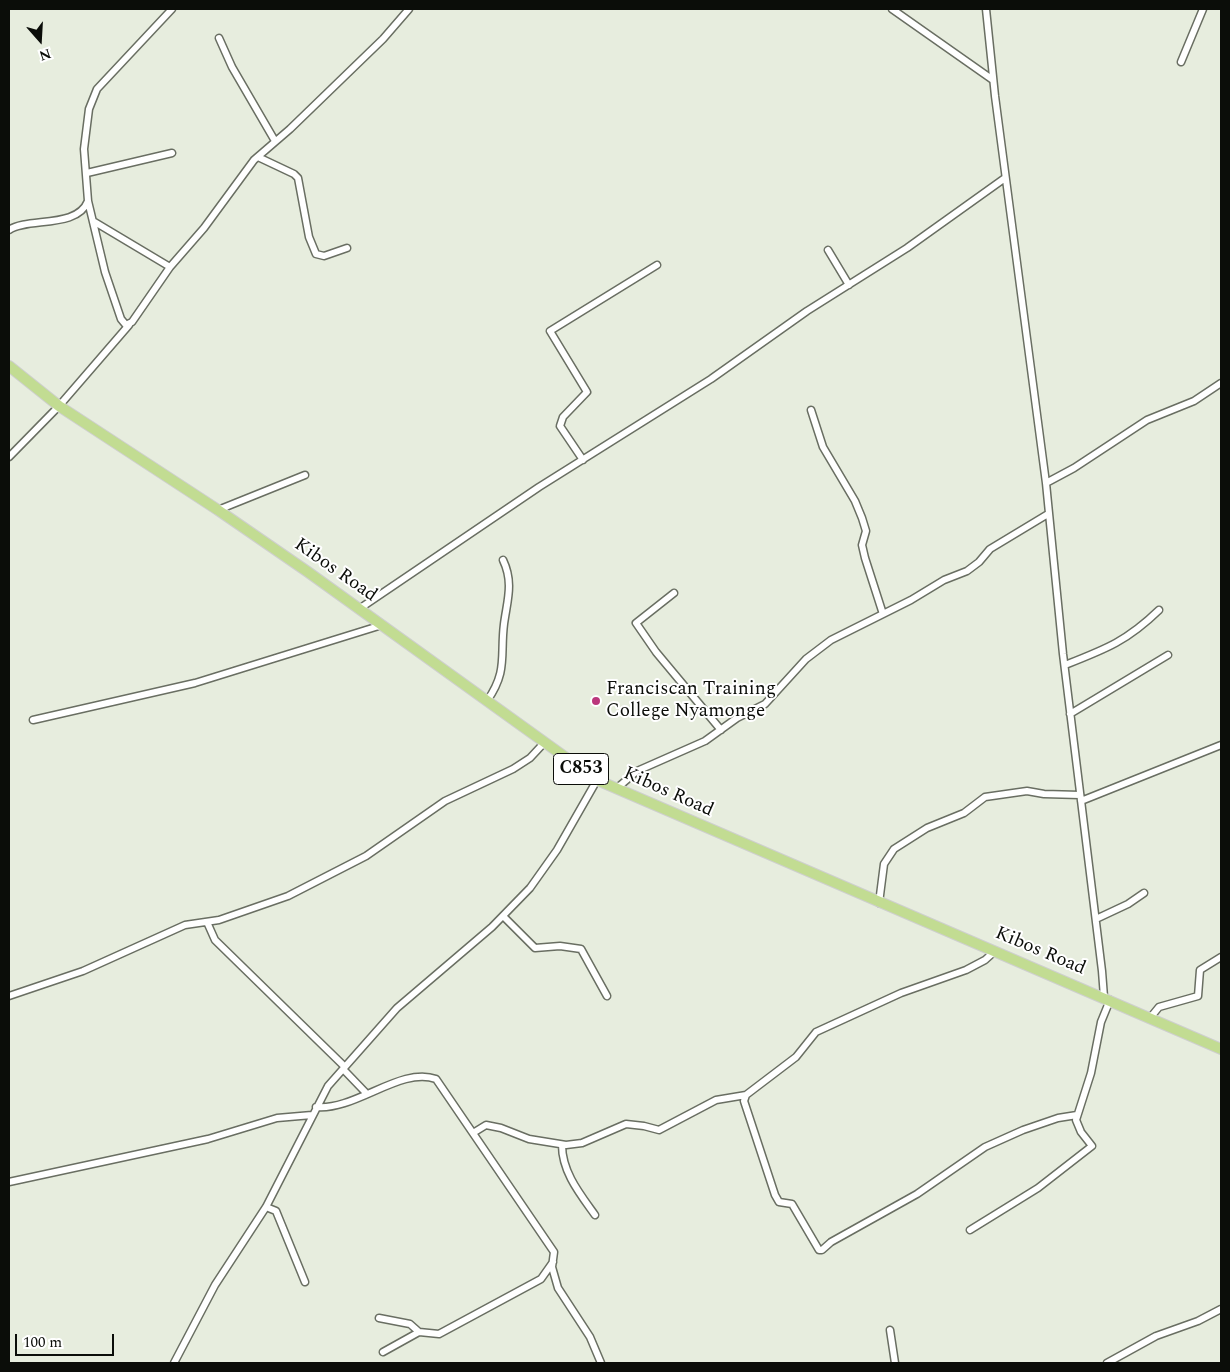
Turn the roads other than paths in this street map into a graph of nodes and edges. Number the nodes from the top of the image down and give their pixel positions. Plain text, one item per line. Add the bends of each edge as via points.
1 (172, 9) edge
2 (410, 9) edge
3 (892, 9) edge
4 (986, 9) edge
5 (1202, 9) edge
6 (219, 38) dead end
7 (1182, 62) dead end
8 (993, 80) junction
9 (275, 141) junction
10 (172, 153) dead end
11 (258, 157) junction
12 (88, 173) junction
13 (1005, 178) junction
14 (88, 201) junction
15 (93, 221) junction
16 (9, 230) edge
17 (347, 248) dead end
18 (828, 250) dead end
19 (657, 265) dead end
20 (170, 267) junction
21 (849, 285) junction
22 (129, 325) junction
23 (9, 366) edge
24 (1221, 383) edge
25 (58, 406) junction
26 (811, 410) dead end
27 (9, 457) edge
28 (583, 460) junction
29 (305, 475) dead end
30 (1046, 483) junction
31 (218, 510) junction
32 (1048, 514) junction
33 (503, 560) dead end
34 (674, 593) dead end
35 (359, 609) junction
36 (1159, 610) dead end
37 (883, 614) junction
38 (382, 625) junction
39 (1168, 655) dead end
40 (1065, 665) junction
41 (487, 701) junction
42 (1070, 714) junction
43 (33, 720) dead end
44 (721, 730) junction
45 (544, 743) junction
46 (1221, 745) edge
47 (597, 780) junction
48 (616, 789) junction
49 (1080, 798) junction
50 (1144, 893) dead end
51 (879, 903) junction
52 (502, 916) junction
53 (1096, 919) junction
54 (207, 922) junction
55 (995, 951) junction
56 (1221, 957) edge
57 (9, 996) edge
58 (607, 996) dead end
59 (1107, 999) junction
60 (1150, 1018) junction
61 (1221, 1049) edge
62 (344, 1068) junction
63 (367, 1094) junction
64 (746, 1095) junction
65 (316, 1107) junction
66 (312, 1115) junction
67 (1077, 1115) junction
68 (472, 1133) junction
69 (562, 1145) junction
70 (9, 1182) edge
71 (266, 1207) junction
72 (595, 1215) dead end
73 (970, 1230) dead end
74 (553, 1261) junction
75 (304, 1282) dead end
76 (1221, 1309) edge
77 (379, 1318) dead end
78 (890, 1330) dead end
79 (419, 1332) junction
80 (383, 1352) dead end
81 (174, 1363) edge
82 (601, 1363) edge
83 (895, 1363) edge
84 (1107, 1363) edge

1 - 12 street via 93,95 84,145
2 - 9 street via 383,39
3 - 8 street
4 - 8 street
5 - 7 street
6 - 9 street
8 - 13 street
9 - 11 street
10 - 12 street
11 - 17 street via 298,178 309,237 316,254 324,256
11 - 20 street
12 - 14 street
13 - 21 street
13 - 30 street
14 - 15 street
14 - 16 street via 84,210 73,216
15 - 20 street
15 - 22 street via 121,319 124,325
18 - 21 street
19 - 28 street via 550,331 587,392 563,416 560,426
20 - 22 street
21 - 28 street
22 - 25 street
23 - 25 main road, Kibos Road / C853
24 - 30 street via 1194,400 1147,420
25 - 27 street
25 - 31 main road, Kibos Road / C853
26 - 37 street via 823,447 862,518 866,531 862,545
28 - 35 street
29 - 31 street
30 - 32 street
31 - 35 main road, Kibos Road / C853
32 - 37 street via 990,549 967,571
32 - 40 street
33 - 41 street via 510,580 503,631 504,660 496,687
34 - 44 street via 636,623
35 - 38 main road, Kibos Road / C853
36 - 40 street via 1137,631 1109,648
37 - 44 street via 817,649 765,704
38 - 41 main road, Kibos Road / C853
38 - 43 street via 195,683
39 - 42 street
40 - 42 street
41 - 45 main road, Kibos Road / C853
42 - 49 street
44 - 48 street via 705,741 637,771
45 - 47 main road, Kibos Road / C853
45 - 54 street via 513,769 445,801 366,856 327,877 288,896
46 - 49 street
47 - 48 main road, Kibos Road / C853
47 - 52 street via 542,873
48 - 51 main road, Kibos Road / C853
49 - 51 street via 1027,791 985,797 964,813 927,828 894,849 884,864
49 - 53 street
50 - 53 street
51 - 55 main road, Kibos Road / C853
52 - 58 street via 535,948 571,947 584,952
52 - 62 street via 397,1008
53 - 59 street
54 - 57 street via 185,925 83,971
54 - 62 street via 214,940
55 - 59 main road, Kibos Road / C853
55 - 64 street via 986,960 966,970 901,993 816,1032 796,1057
56 - 60 street via 1200,970 1198,996 1159,1007
59 - 60 main road, Kibos Road / C853
59 - 67 street via 1091,1073
60 - 61 main road, Kibos Road / C853
62 - 63 street
62 - 65 street
63 - 65 street via 330,1108
63 - 68 street via 396,1082 436,1079
64 - 67 street via 744,1101 775,1195 779,1202 792,1204 821,1250 917,1194 985,1147 1023,1130
64 - 69 street via 716,1100 658,1130 626,1124 582,1143
65 - 66 street
66 - 70 street via 277,1118 199,1140
66 - 71 street
67 - 73 street via 1077,1126 1092,1144 1090,1149 1038,1188
68 - 69 street via 486,1126 501,1128 529,1139
68 - 74 street via 548,1242 555,1255
69 - 72 street via 563,1160 573,1183
71 - 75 street via 276,1211
71 - 81 street via 215,1285
74 - 79 street via 541,1279 439,1334
74 - 82 street via 558,1288 590,1337
76 - 84 street via 1156,1336
77 - 79 street via 410,1324
78 - 83 street
79 - 80 street

